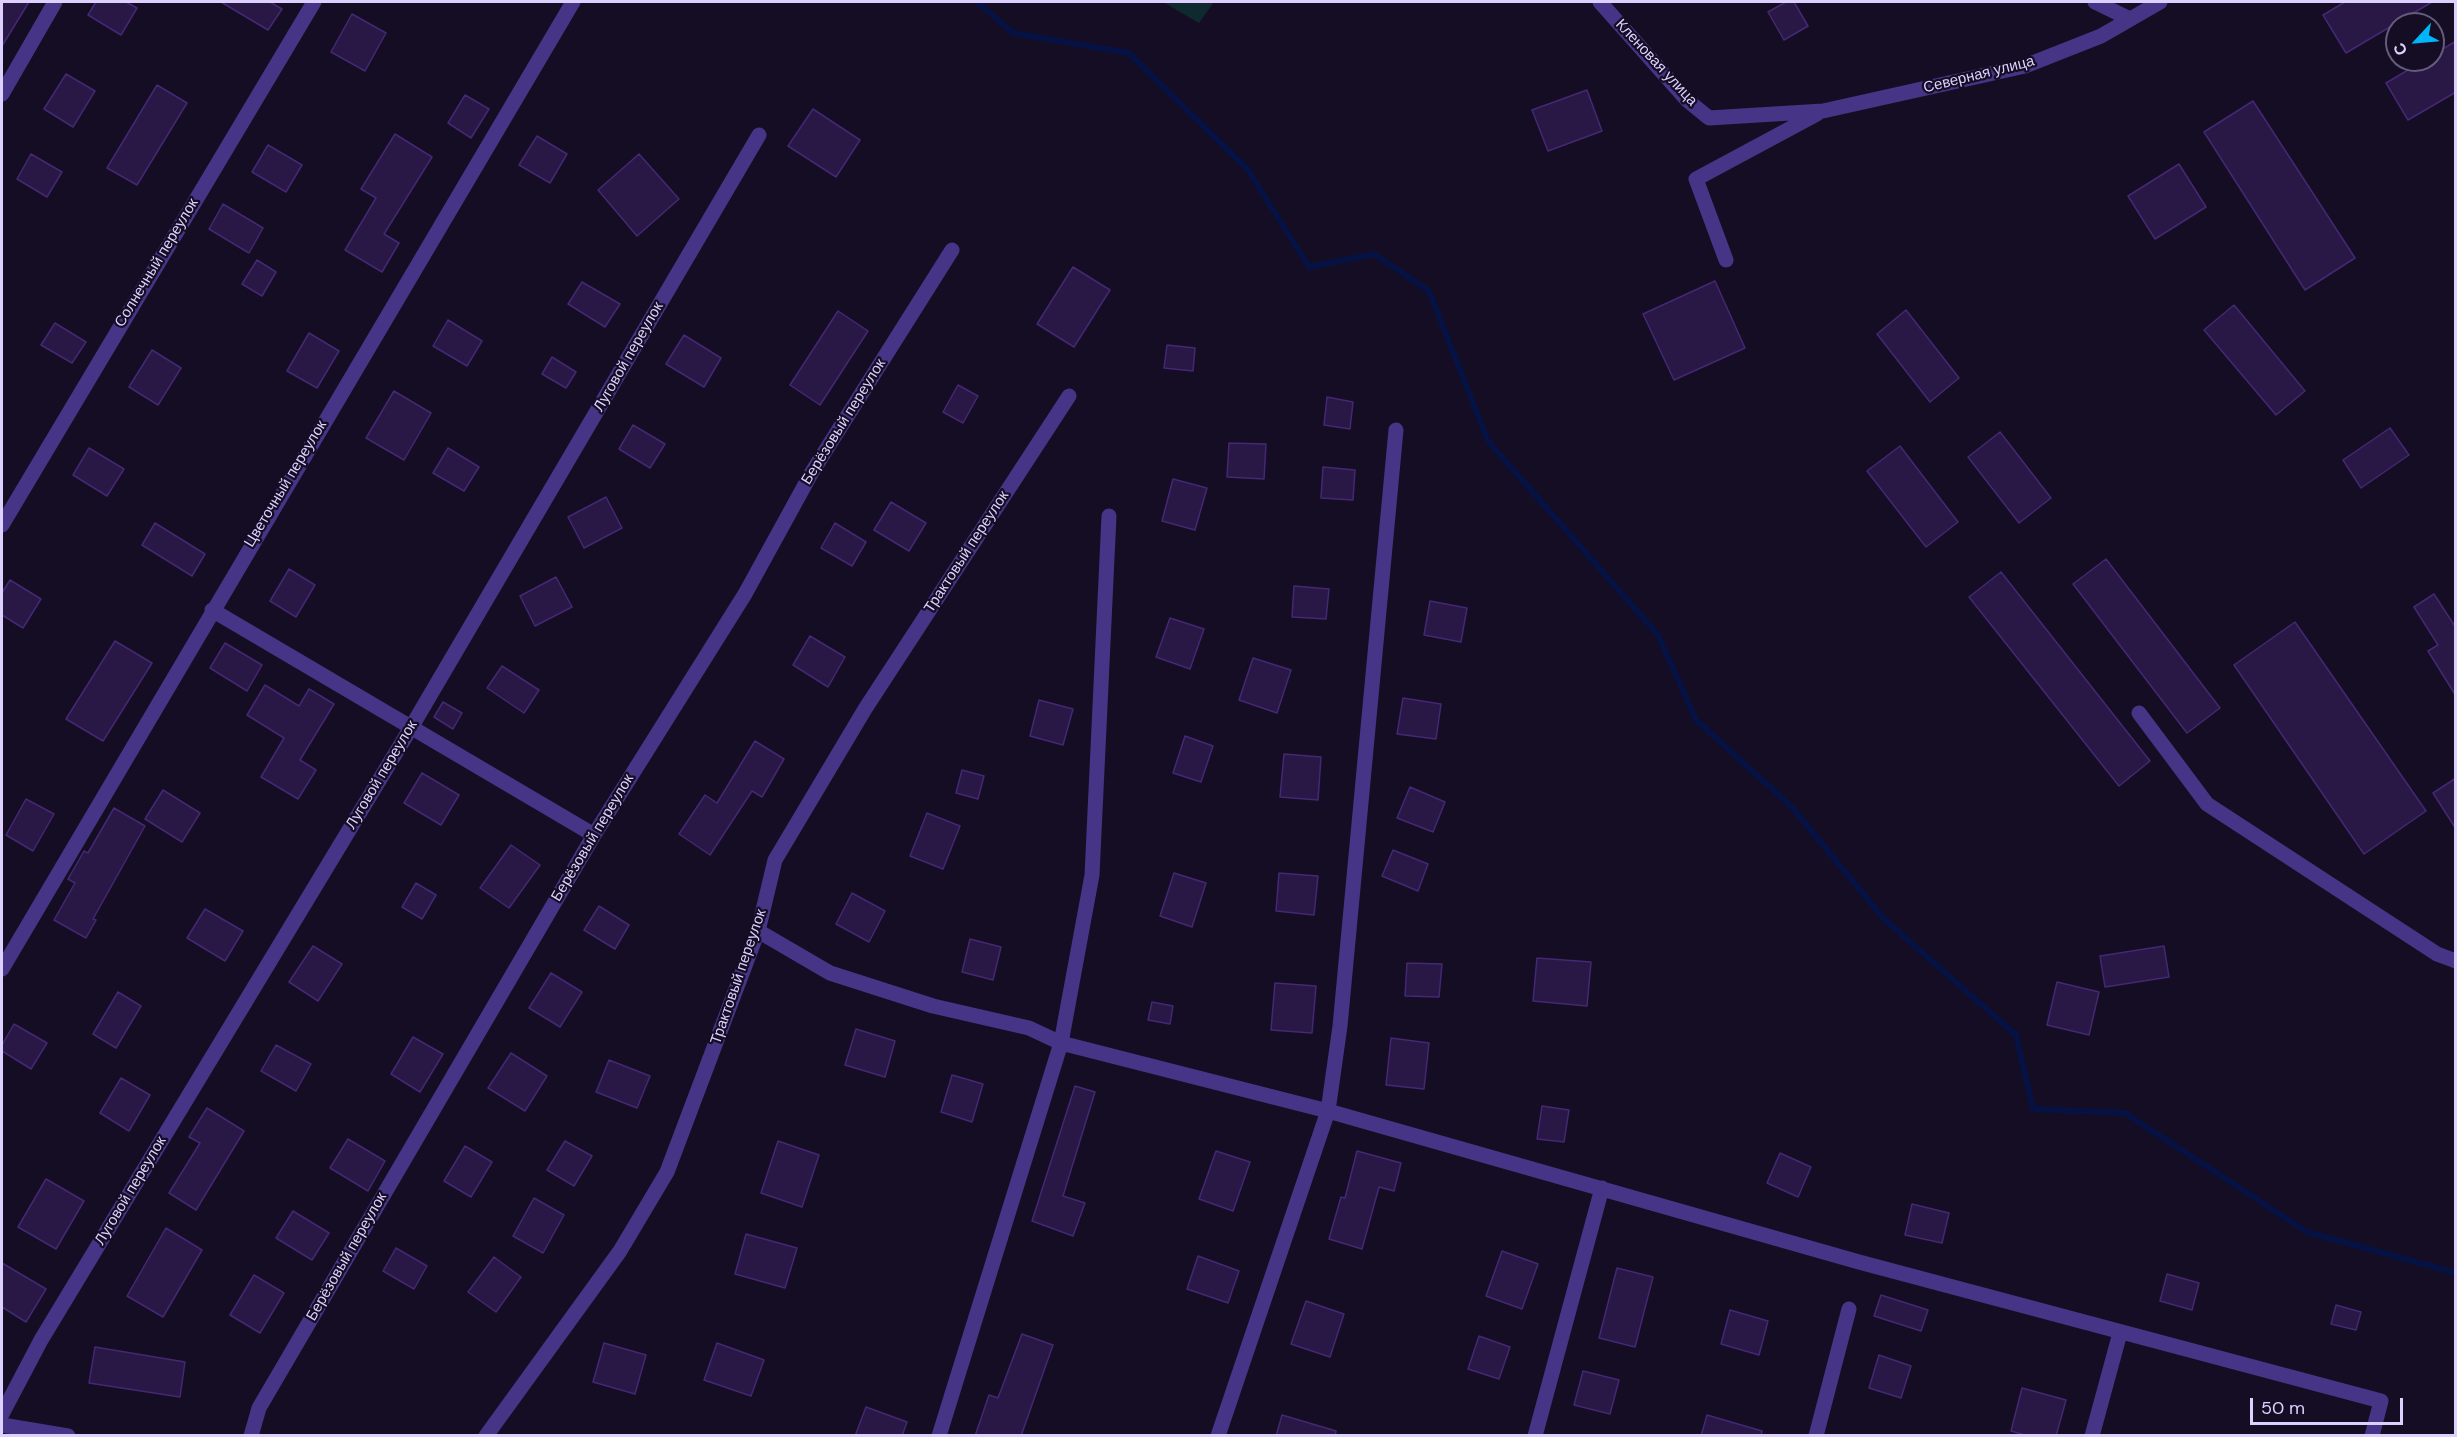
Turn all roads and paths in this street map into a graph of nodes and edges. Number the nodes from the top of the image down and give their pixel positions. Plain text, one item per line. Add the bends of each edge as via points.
1 (55, 2) edge
2 (314, 2) edge
3 (573, 2) edge
4 (1600, 2) edge
5 (2095, 2) edge
6 (2160, 2) edge
7 (2130, 19) junction
8 (2, 94) edge
9 (1823, 111) junction
10 (759, 135) dead end
11 (952, 250) dead end
12 (1726, 260) dead end
13 (1069, 396) dead end
14 (1396, 430) dead end
15 (1109, 516) dead end
16 (2, 525) edge
17 (212, 610) junction
18 (2139, 713) dead end
19 (412, 726) junction
20 (594, 835) junction
21 (758, 932) junction
22 (2456, 961) edge
23 (2, 969) edge
24 (1061, 1043) junction
25 (1328, 1111) junction
26 (1602, 1188) junction
27 (1849, 1309) dead end
28 (2120, 1333) junction
29 (2, 1414) edge
30 (2, 1425) edge
31 (68, 1436) edge
32 (251, 1436) edge
33 (486, 1436) edge
34 (939, 1436) edge
35 (1218, 1436) edge
36 (1535, 1436) edge
37 (1816, 1436) edge
38 (2092, 1436) edge
39 (2372, 1436) edge

1 - 8 street
2 - 16 street, Солнечный переулок
3 - 17 street, Цветочный переулок
4 - 9 street, Кленовая улица via 1687,100 1709,118
5 - 7 street
6 - 7 street, Северная улица
7 - 9 street, Северная улица via 2101,36 2025,66
9 - 12 street via 1695,179
10 - 19 street, Луговой переулок
11 - 20 street, Берёзовый переулок via 812,472 745,594
13 - 21 street, Трактовый переулок via 865,709 775,860
14 - 25 street via 1340,1026
15 - 24 street via 1092,875
17 - 19 street
17 - 23 street, Цветочный переулок
18 - 22 street via 2207,804 2437,954
19 - 20 street
19 - 29 street, Луговой переулок via 41,1340
20 - 32 street, Берёзовый переулок via 259,1408
21 - 24 street via 830,973 933,1006 1029,1028
21 - 33 street, Трактовый переулок via 667,1172 620,1251
24 - 25 street
24 - 34 street
25 - 26 street
25 - 35 street
26 - 28 street
26 - 36 street
27 - 37 street
28 - 38 street
28 - 39 street via 2381,1401
30 - 31 street

